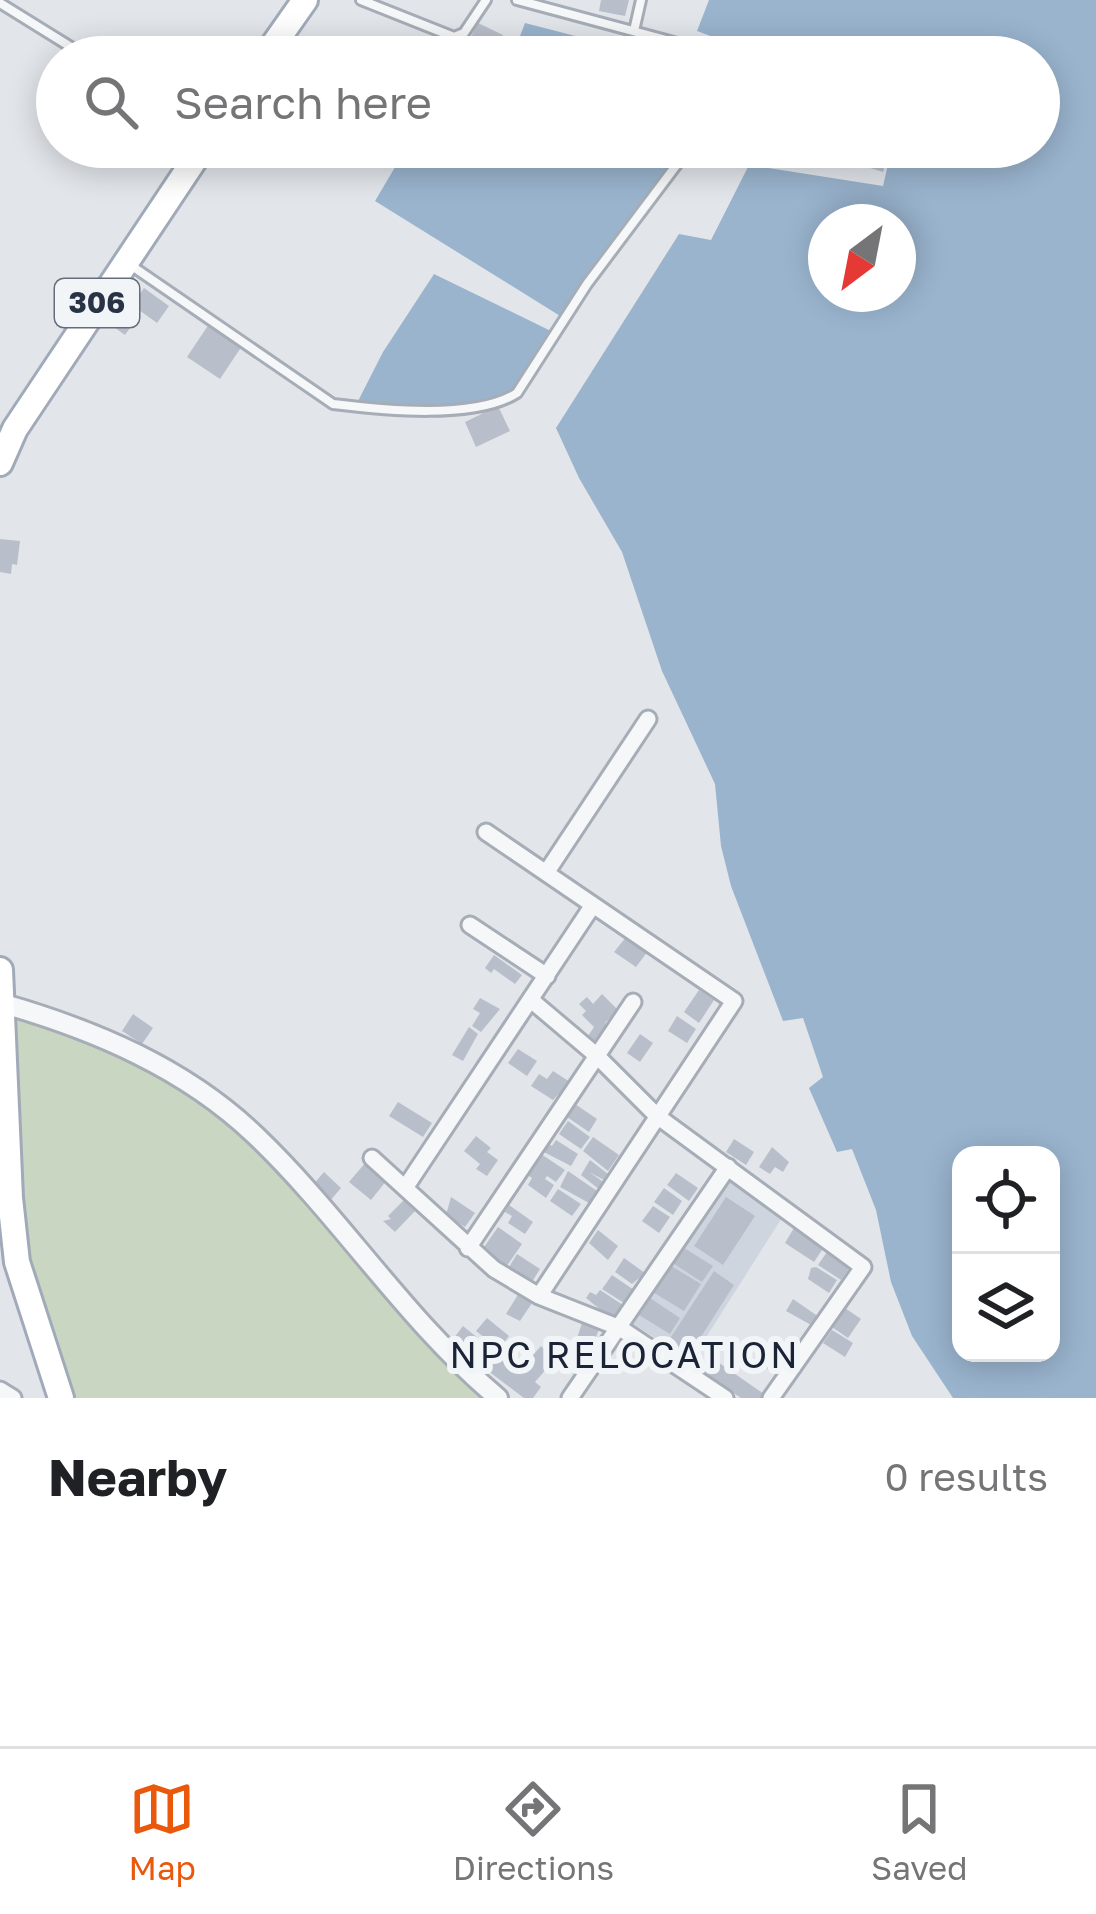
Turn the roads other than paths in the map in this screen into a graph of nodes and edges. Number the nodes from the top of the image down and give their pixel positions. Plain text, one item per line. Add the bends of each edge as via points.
1 (305, 0) edge
2 (361, 0) edge
3 (486, 0) edge
4 (517, 0) edge
5 (640, 0) edge
6 (0, 3) edge
7 (634, 31) junction
8 (53, 36) edge
9 (280, 36) edge
10 (451, 36) edge
11 (456, 36) edge
12 (652, 36) edge
13 (189, 168) edge
14 (674, 168) edge
15 (127, 262) junction
16 (0, 463) edge
17 (648, 719) dead end
18 (486, 832) dead end
19 (546, 873) junction
20 (593, 905) junction
21 (470, 926) dead end
22 (0, 970) edge
23 (547, 976) junction
24 (531, 1000) junction
25 (633, 1002) dead end
26 (4, 1004) junction
27 (596, 1055) junction
28 (657, 1116) junction
29 (372, 1159) dead end
30 (728, 1167) junction
31 (405, 1188) junction
32 (468, 1248) junction
33 (539, 1296) junction
34 (620, 1328) junction
35 (0, 1390) edge
36 (13, 1398) edge
37 (62, 1398) edge
38 (499, 1398) edge
39 (571, 1398) edge
40 (724, 1398) edge
41 (771, 1398) edge

1 - 9 main road
2 - 10 lane
3 - 11 lane
4 - 7 lane
5 - 7 lane
6 - 8 lane
7 - 12 lane
13 - 15 main road, 306
14 - 15 lane via 517,393 500,404 333,404
15 - 16 main road, 306
17 - 19 street
18 - 19 street
19 - 20 street
20 - 23 street
20 - 28 street via 734,1000
21 - 23 street
22 - 26 main road
23 - 24 street
24 - 27 street
24 - 31 street
25 - 27 street
26 - 37 main road via 17,1262
26 - 38 street via 119,1044 253,1133
27 - 28 street
27 - 32 street
28 - 30 street
28 - 33 street
29 - 31 street
30 - 34 street
30 - 41 street via 863,1267
31 - 32 street
32 - 33 street
33 - 34 street
34 - 39 street
34 - 40 street
35 - 36 street

